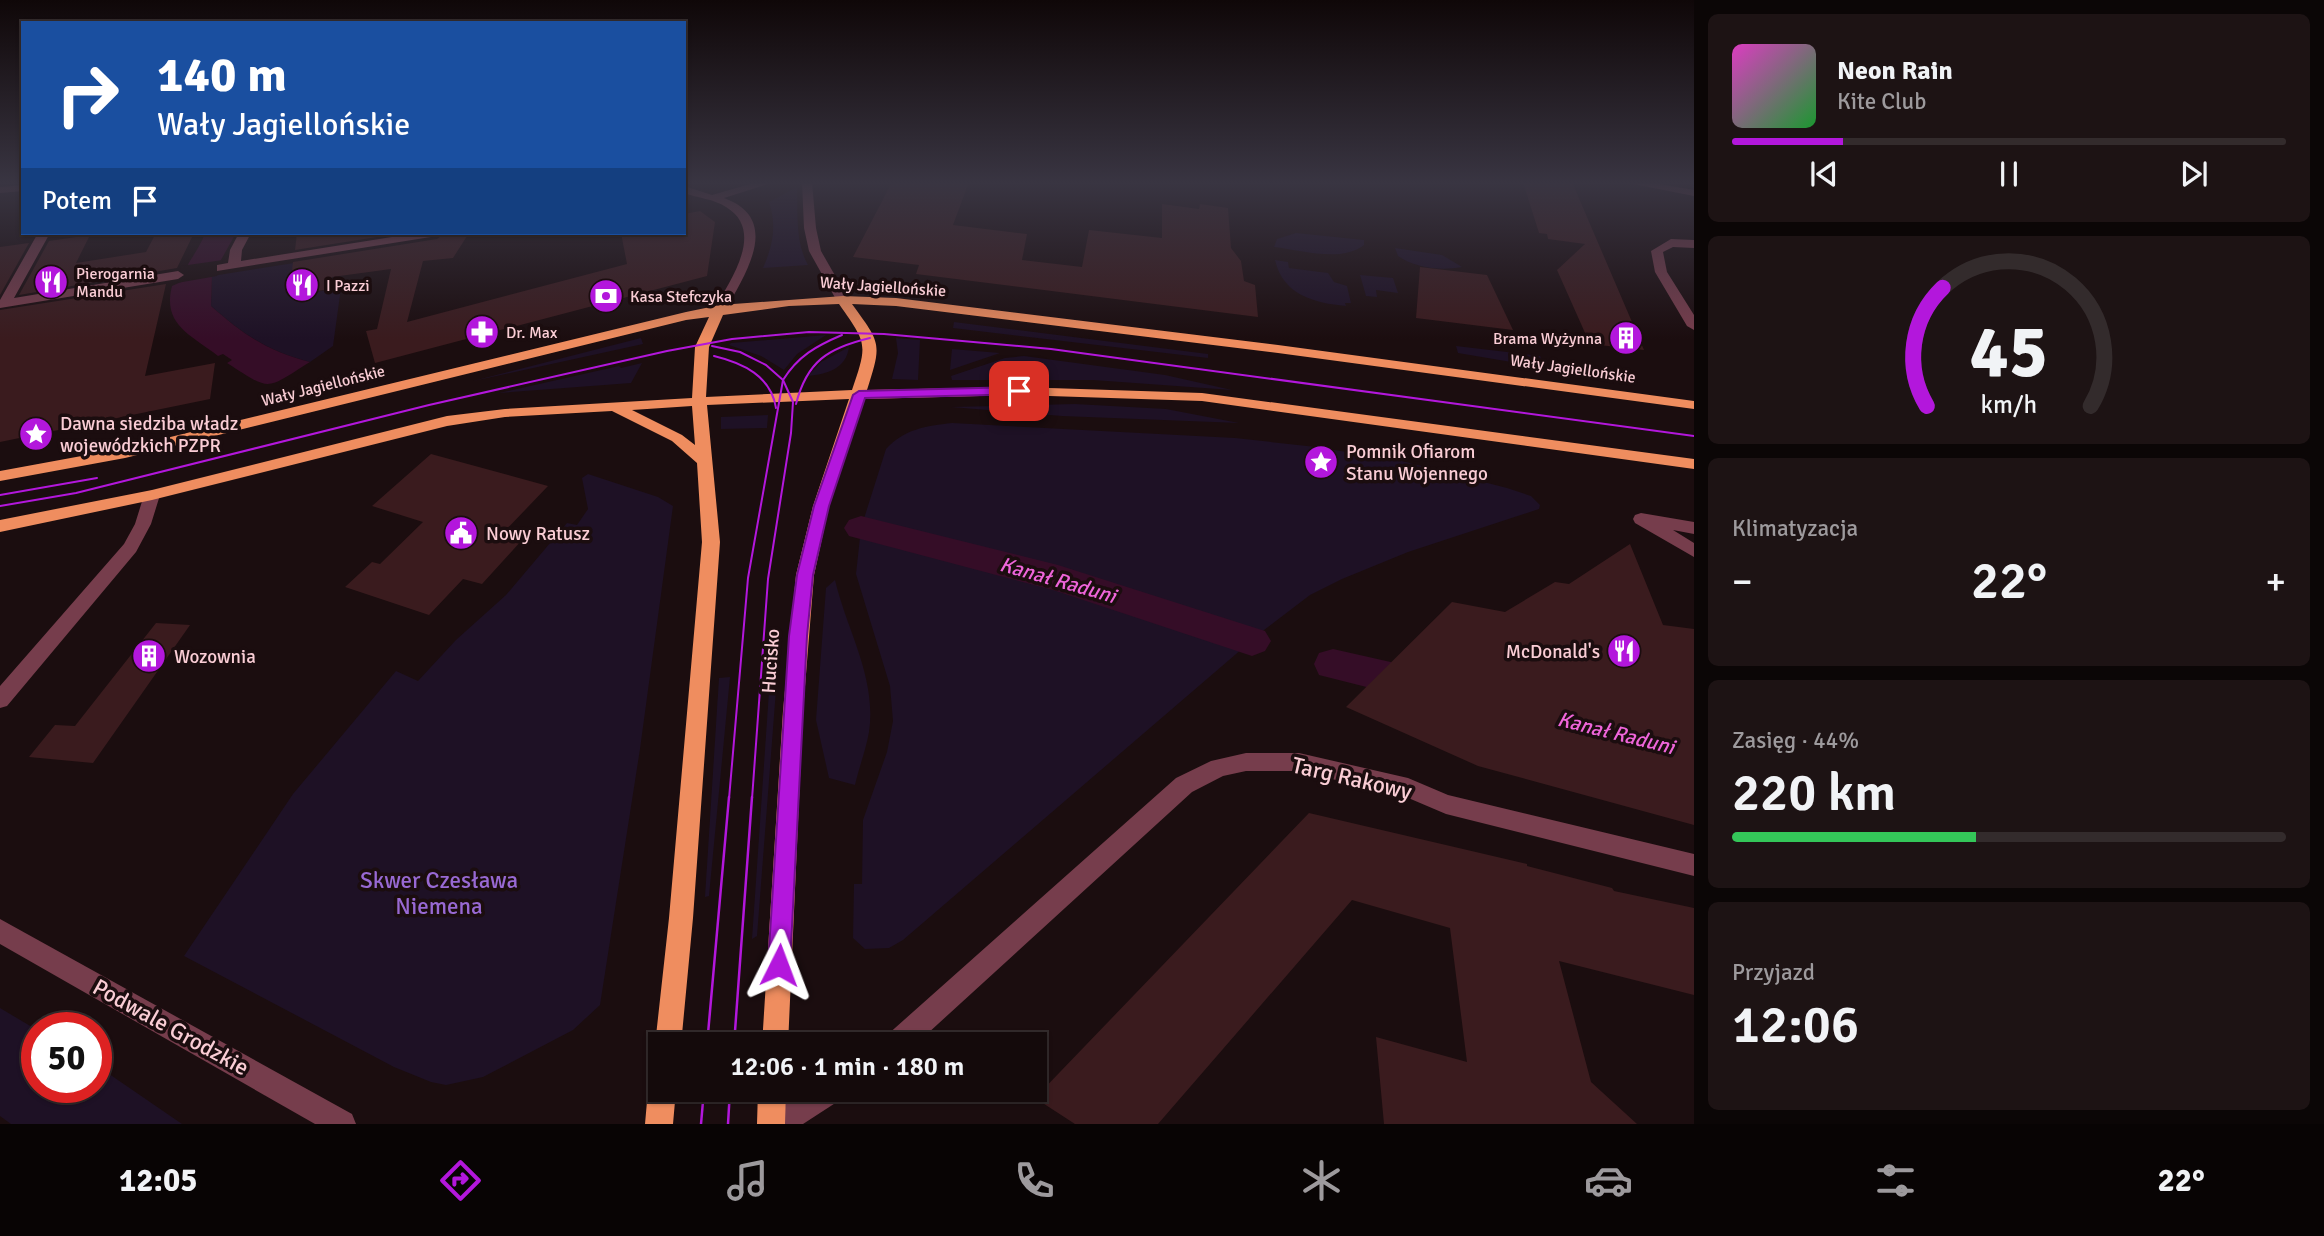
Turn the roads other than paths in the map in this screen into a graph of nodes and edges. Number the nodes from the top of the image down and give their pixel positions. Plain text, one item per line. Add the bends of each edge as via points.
1 (751, 234) edge
2 (811, 234) edge
3 (43, 235) edge
4 (244, 235) edge
5 (425, 235) edge
6 (1694, 244) edge
7 (178, 275) dead end
8 (843, 300) junction
9 (3, 304) edge
10 (720, 309) junction
11 (1694, 326) edge
12 (859, 395) junction
13 (699, 401) junction
14 (1694, 404) edge
15 (613, 406) junction
16 (706, 462) junction
17 (1694, 464) edge
18 (0, 476) edge
19 (152, 495) junction
20 (0, 526) edge
21 (1694, 528) edge
22 (1694, 551) edge
23 (0, 700) edge
24 (1694, 865) edge
25 (0, 931) edge
26 (669, 1032) edge
27 (776, 1032) edge
28 (909, 1032) edge
29 (662, 1102) edge
30 (772, 1102) edge
31 (812, 1102) edge
32 (342, 1124) edge
33 (659, 1124) edge
34 (771, 1124) edge
35 (778, 1124) edge

1 - 10 street via 747,258
2 - 8 street via 815,251
3 - 9 street
4 - 5 street via 228,267
6 - 11 street via 1671,243 1657,251 1661,272
7 - 9 street
8 - 10 main road, Wały Jagiellońskie
8 - 12 main road, Hucisko via 872,345
8 - 14 main road, Wały Jagiellońskie via 1133,330
10 - 13 main road via 701,354
10 - 18 main road, Wały Jagiellońskie via 125,453
12 - 13 main road
12 - 17 main road via 1019,391 1202,397
12 - 27 main road, Hucisko via 821,506 805,575
13 - 15 main road
13 - 16 main road
15 - 16 main road via 677,438
15 - 19 main road via 447,421
16 - 26 main road via 711,509 709,581
19 - 20 main road
19 - 23 street via 130,548
21 - 22 street via 1641,519
24 - 28 street, Targ Rakowy via 1599,844 1446,804 1408,788 1299,762 1246,762 1219,768 1184,785
25 - 32 street, Podwale Grodzkie
29 - 33 main road
30 - 34 main road
31 - 35 street

